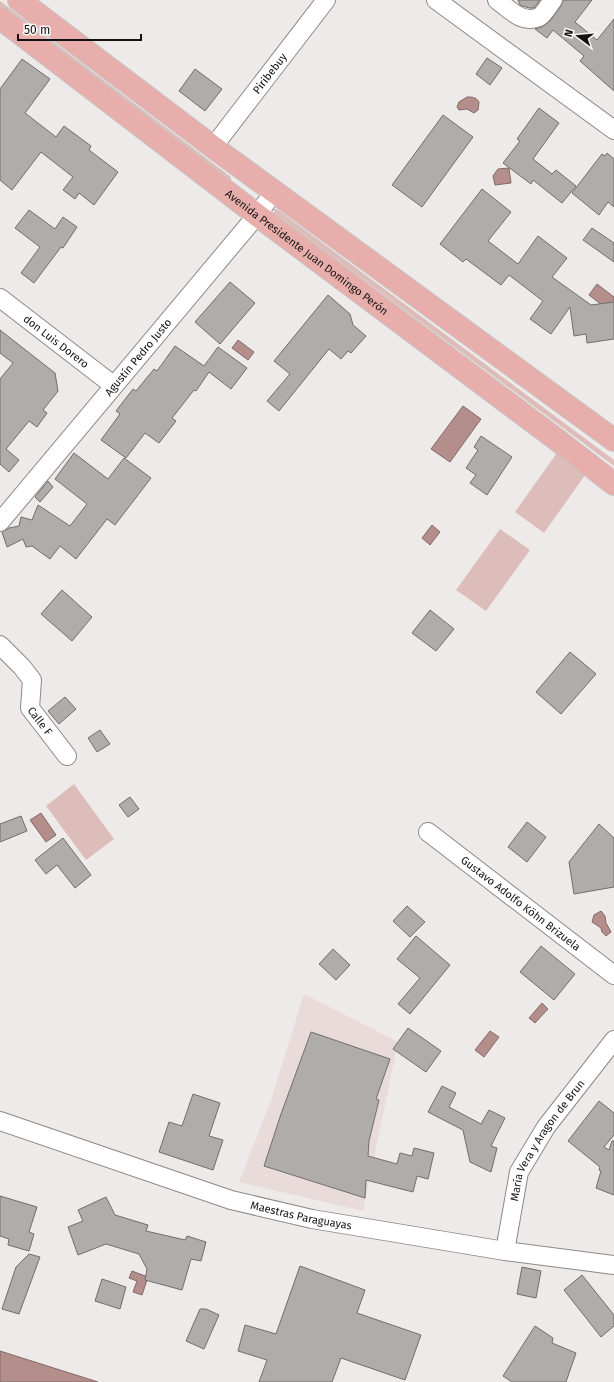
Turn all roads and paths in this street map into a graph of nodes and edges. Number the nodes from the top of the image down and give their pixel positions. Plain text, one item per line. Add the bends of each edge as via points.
1 (19, 0) edge
2 (326, 0) edge
3 (436, 0) edge
4 (497, 0) edge
5 (553, 0) edge
6 (0, 18) edge
7 (614, 130) edge
8 (213, 147) junction
9 (274, 192) junction
10 (257, 215) junction
11 (0, 298) edge
12 (113, 385) junction
13 (614, 440) edge
14 (614, 484) edge
15 (0, 522) edge
16 (0, 645) edge
17 (67, 756) dead end
18 (428, 832) dead end
19 (614, 975) edge
20 (614, 1040) edge
21 (0, 1121) edge
22 (505, 1251) junction
23 (614, 1265) edge

1 - 8 main road
2 - 8 street, Piribebuy
3 - 7 street
4 - 5 street via 521,18 531,19 540,16
6 - 10 main road, Avenida Presidente Juan Domingo Perón
8 - 9 main road
9 - 10 street, Agustín Pedro Justo
9 - 13 main road
10 - 12 street, Agustín Pedro Justo
10 - 14 main road, Avenida Presidente Juan Domingo Perón
11 - 12 street, don Luis Dorero
12 - 15 street, Agustín Pedro Justo
16 - 17 street, Calle F via 32,680 30,708
18 - 19 street, Gustavo Adolfo Köhn Brizuela
20 - 22 street, María Vera y Aragon de Brun via 546,1127 519,1172
21 - 22 street, Maestras Paraguayas via 231,1200 312,1219
22 - 23 street, Maestras Paraguayas

